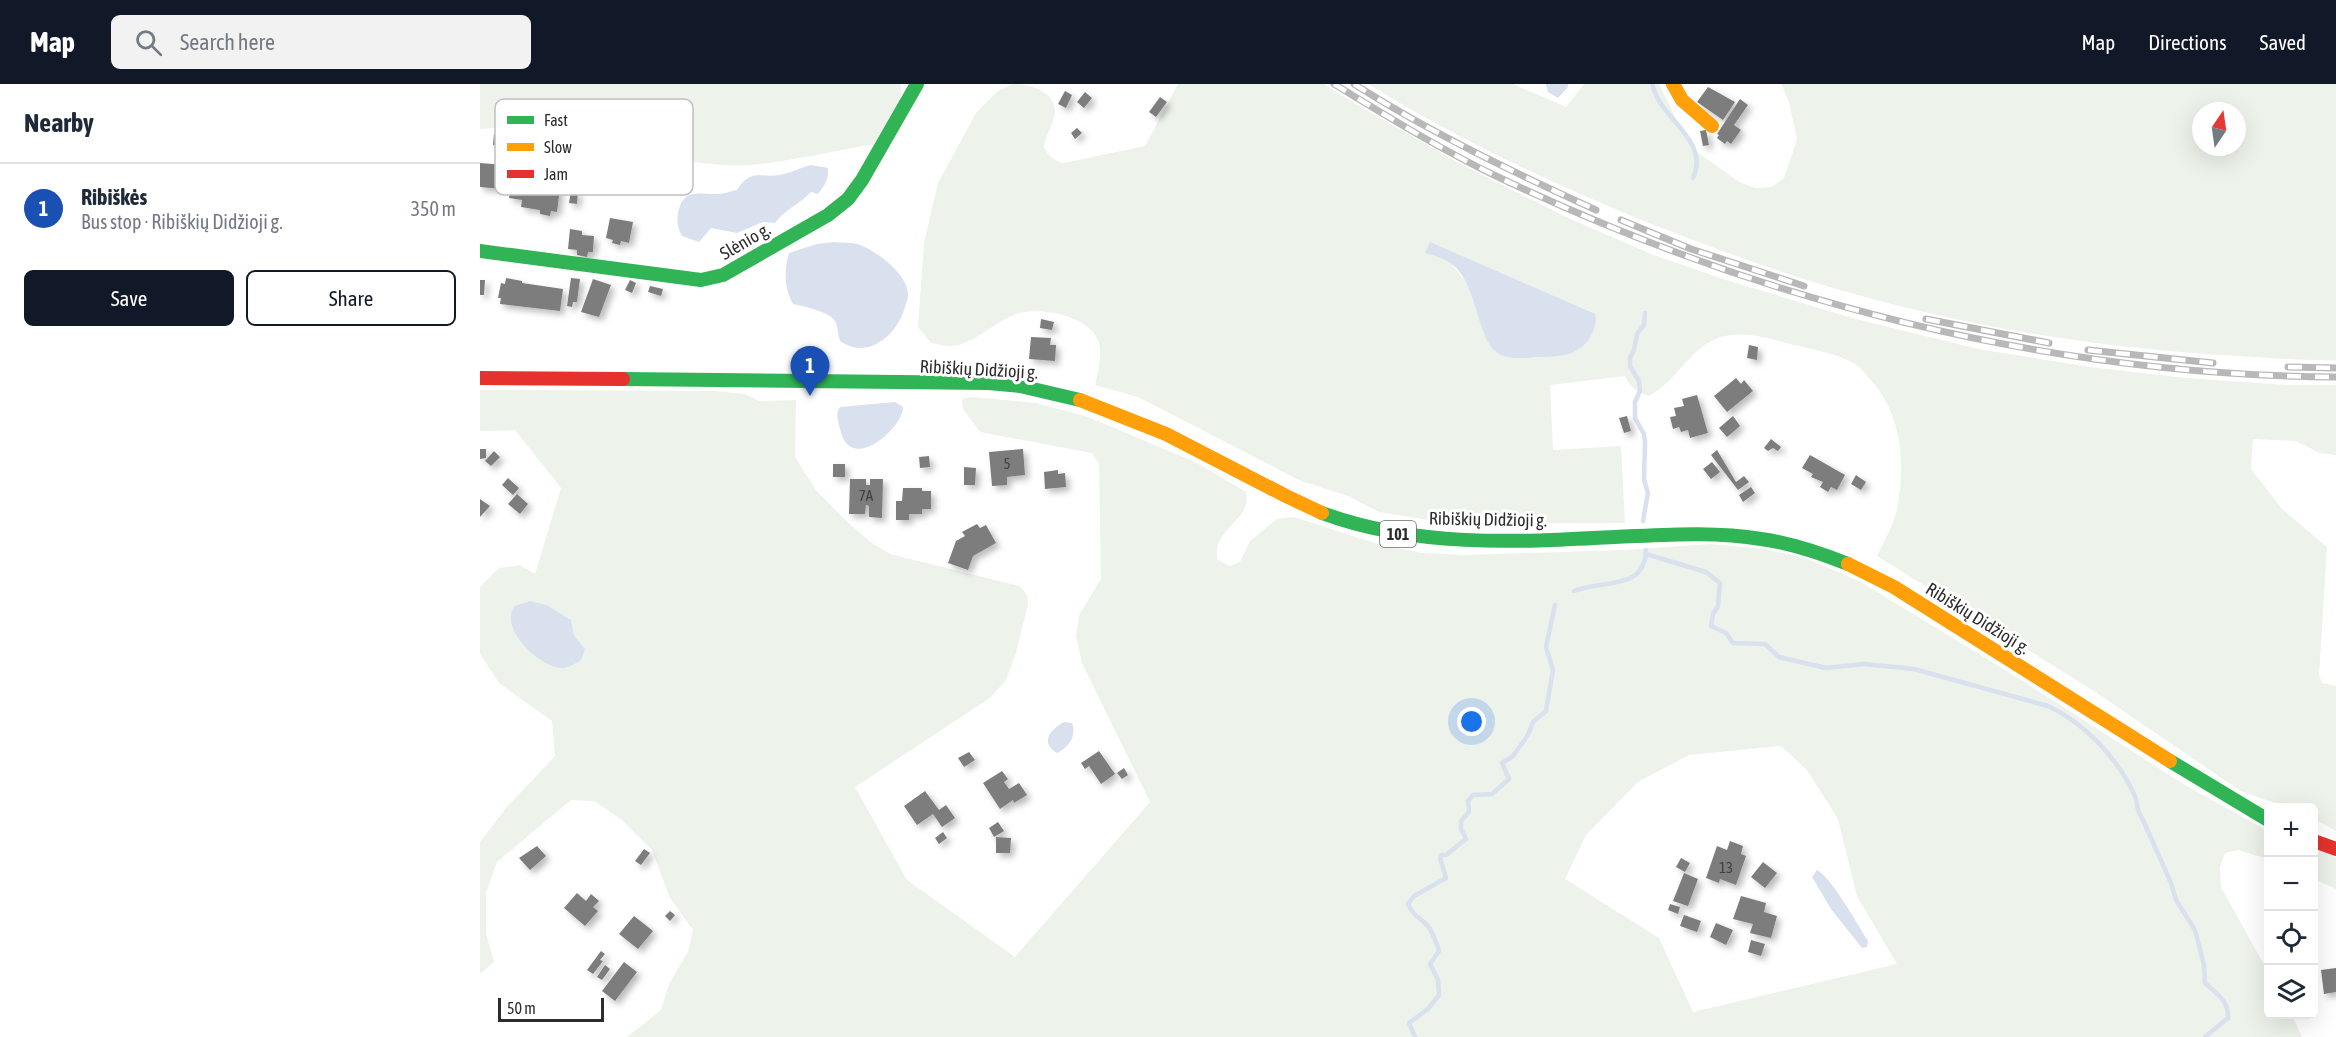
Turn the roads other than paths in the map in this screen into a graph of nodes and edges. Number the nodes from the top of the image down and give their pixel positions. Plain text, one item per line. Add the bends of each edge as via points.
1 (917, 84) edge
2 (1673, 84) edge
3 (1712, 126) dead end
4 (480, 251) edge
5 (480, 378) edge
6 (2264, 818) edge
7 (2318, 843) edge
8 (2336, 849) edge

1 - 4 main road, Slėnio g. via 848,199 828,215 723,275 701,280
2 - 3 main road via 1682,100
5 - 6 main road, Ribiškių Didžioji g. / 101 via 1031,387 1115,412 1320,512 1384,532 1446,539 1721,534 1795,545 1834,557 1894,587
7 - 8 main road

